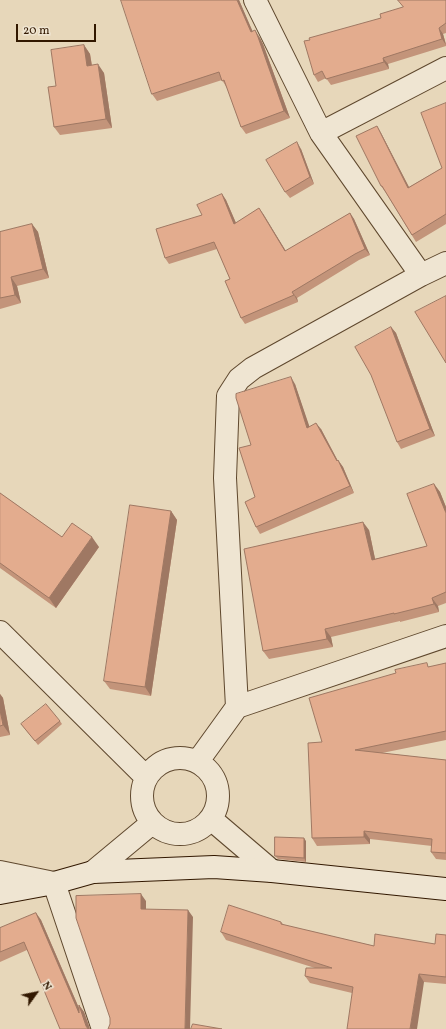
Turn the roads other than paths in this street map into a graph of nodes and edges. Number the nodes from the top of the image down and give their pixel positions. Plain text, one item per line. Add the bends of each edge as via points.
1 (255, 0) edge
2 (446, 68) edge
3 (321, 133) junction
4 (446, 263) edge
5 (421, 275) junction
6 (0, 632) edge
7 (446, 636) edge
8 (237, 707) junction
9 (198, 762) junction
10 (146, 777) junction
11 (211, 819) junction
12 (152, 822) junction
13 (272, 871) junction
14 (0, 872) edge
15 (93, 872) junction
16 (54, 883) junction
17 (446, 889) edge
18 (0, 893) edge
19 (103, 1029) edge

1 - 3 street
2 - 3 street
3 - 5 street
4 - 5 street
5 - 8 street via 253,368 239,379 228,396 225,478
6 - 10 street
7 - 8 street
8 - 9 street
9 - 10 street via 179,757 159,762
9 - 11 street via 214,777 217,788 218,799
10 - 12 street via 141,800 144,812
11 - 12 street via 201,828 189,833 175,834 162,830
11 - 13 street
12 - 15 street
13 - 15 street via 214,867
13 - 17 street
14 - 16 street
15 - 16 street
16 - 18 street
16 - 19 street

